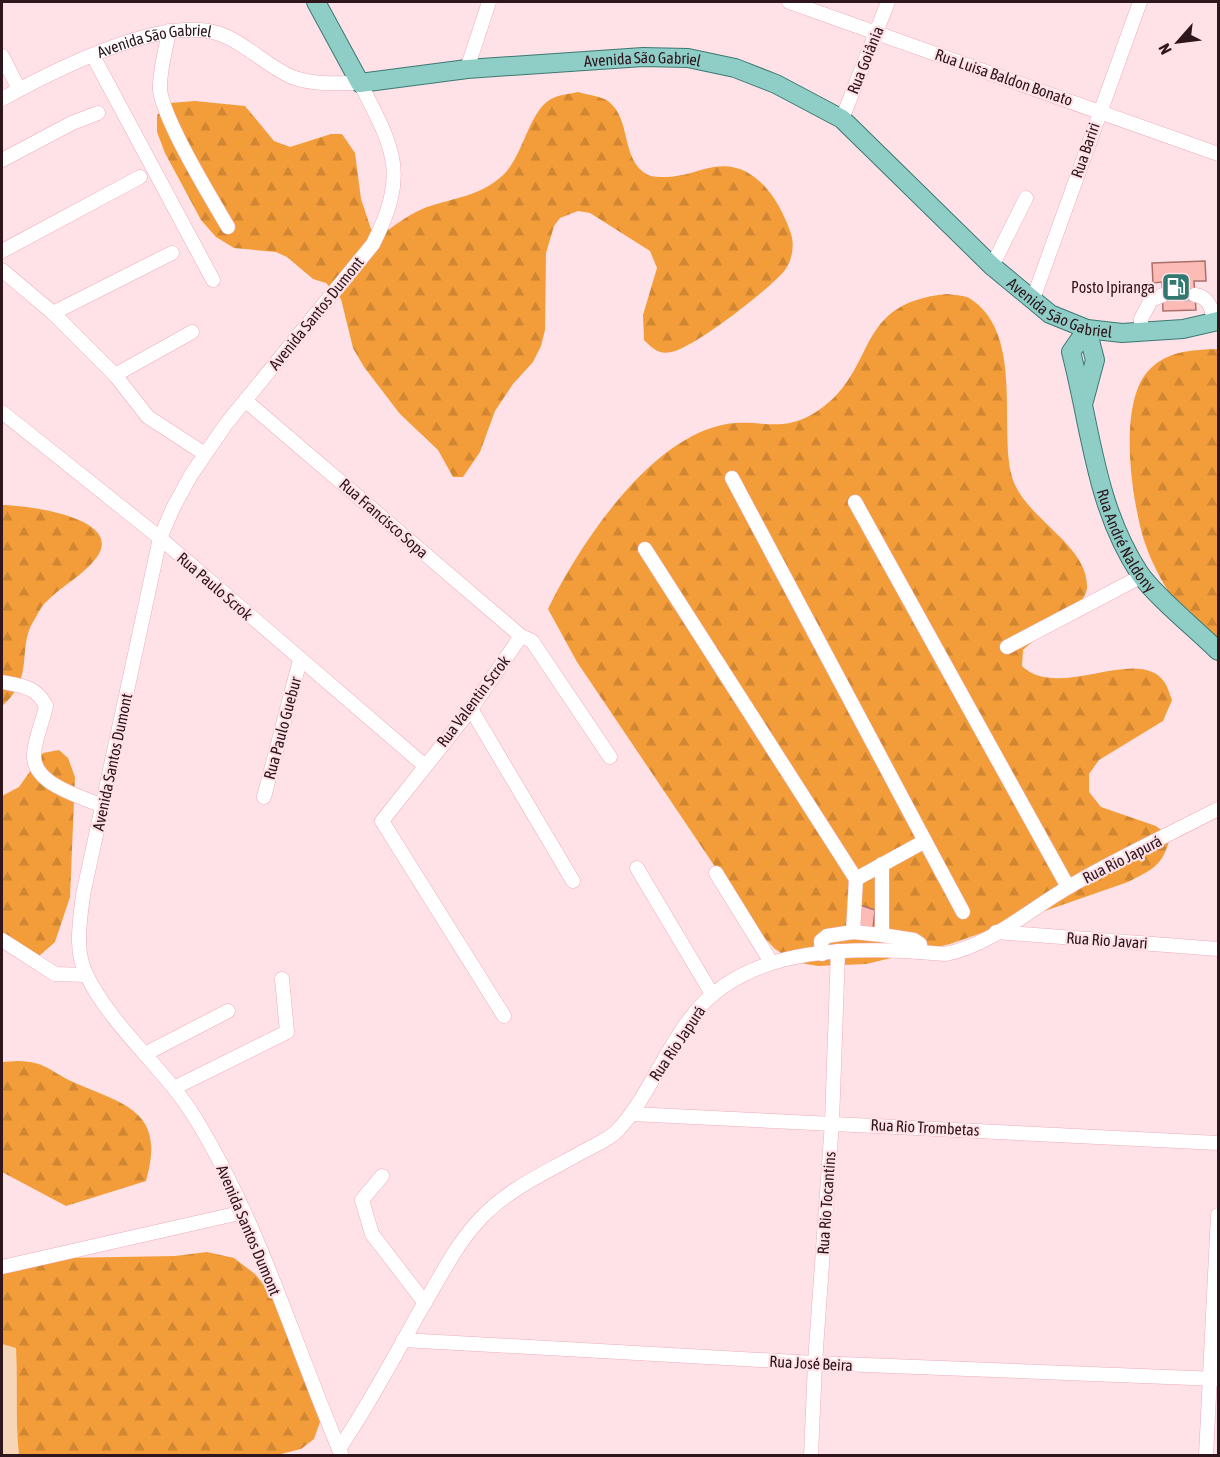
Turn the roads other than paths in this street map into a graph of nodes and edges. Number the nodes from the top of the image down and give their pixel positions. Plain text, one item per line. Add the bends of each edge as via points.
1 (316, 2) edge
2 (489, 2) edge
3 (789, 2) edge
4 (888, 2) edge
5 (1140, 2) edge
6 (169, 31) junction
7 (876, 33) junction
8 (2, 56) edge
9 (93, 56) junction
10 (467, 69) junction
11 (360, 83) junction
12 (19, 90) junction
13 (2, 99) edge
14 (1099, 110) junction
15 (98, 113) dead end
16 (842, 119) junction
17 (1218, 154) edge
18 (2, 160) edge
19 (140, 177) dead end
20 (1026, 198) dead end
21 (228, 227) dead end
22 (2, 251) edge
23 (172, 253) dead end
24 (992, 266) junction
25 (2, 270) edge
26 (213, 280) dead end
27 (1195, 295) dead end
28 (1162, 296) dead end
29 (1033, 299) junction
30 (53, 313) junction
31 (1050, 314) junction
32 (1217, 322) edge
33 (1088, 329) junction
34 (192, 332) dead end
35 (1141, 332) junction
36 (1122, 333) junction
37 (1071, 351) junction
38 (1095, 360) junction
39 (115, 375) junction
40 (246, 400) junction
41 (1084, 401) junction
42 (2, 412) edge
43 (205, 454) junction
44 (732, 478) dead end
45 (855, 502) dead end
46 (160, 538) junction
47 (645, 549) dead end
48 (1142, 576) junction
49 (521, 636) junction
50 (1006, 647) dead end
51 (1218, 651) edge
52 (300, 660) junction
53 (2, 682) edge
54 (471, 709) junction
55 (610, 758) dead end
56 (424, 765) junction
57 (264, 797) dead end
58 (102, 806) junction
59 (1218, 809) edge
60 (925, 841) junction
61 (882, 864) junction
62 (637, 868) dead end
63 (716, 873) dead end
64 (856, 879) junction
65 (573, 881) dead end
66 (1068, 887) junction
67 (963, 912) dead end
68 (853, 932) junction
69 (996, 932) junction
70 (882, 935) junction
71 (2, 940) edge
72 (1218, 949) edge
73 (838, 951) junction
74 (921, 952) junction
75 (822, 954) junction
76 (771, 962) junction
77 (86, 975) junction
78 (282, 979) dead end
79 (712, 994) junction
80 (228, 1011) dead end
81 (504, 1016) dead end
82 (145, 1054) junction
83 (174, 1088) junction
84 (632, 1114) junction
85 (832, 1122) junction
86 (1218, 1143) edge
87 (382, 1176) dead end
88 (244, 1212) junction
89 (1218, 1215) edge
90 (2, 1267) edge
91 (425, 1303) junction
92 (404, 1341) junction
93 (815, 1363) junction
94 (1215, 1379) edge
95 (340, 1452) edge
96 (812, 1455) edge
97 (1206, 1455) edge

1 - 11 main road
2 - 10 street
3 - 7 street, Rua Luisa Baldon Bonato
4 - 7 street, Rua Goiânia
5 - 14 street, Rua Bariri
6 - 9 street, Avenida São Gabriel
6 - 11 street, Avenida São Gabriel via 217,33 292,76 318,82
6 - 21 street via 160,88 163,104
7 - 14 street, Rua Luisa Baldon Bonato
7 - 16 street, Rua Goiânia
8 - 12 street
9 - 12 street, Avenida São Gabriel
9 - 26 street
10 - 11 main road, Avenida São Gabriel
10 - 16 main road, Avenida São Gabriel via 643,57 688,58 735,68 777,84
11 - 40 street, Avenida Santos Dumont via 386,134 394,162 389,212 373,244
12 - 13 street, Avenida São Gabriel
14 - 17 street, Rua Luisa Baldon Bonato
14 - 29 street, Rua Bariri
15 - 18 street
16 - 24 main road, Avenida São Gabriel
19 - 22 street
20 - 24 street
23 - 30 street
24 - 29 main road, Avenida São Gabriel
25 - 30 street
27 - 32 street via 1208,301
28 - 35 street via 1151,300 1141,319
29 - 31 main road, Avenida São Gabriel
30 - 39 street
31 - 33 main road, Avenida São Gabriel
31 - 37 main road, Rua André Naldony
32 - 35 main road, Avenida São Gabriel
33 - 36 main road, Avenida São Gabriel
33 - 37 main road
33 - 38 main road, Rua André Naldony
34 - 39 street
35 - 36 main road, Avenida São Gabriel
36 - 38 main road
37 - 41 main road, Rua André Naldony
38 - 41 main road, Rua André Naldony
39 - 43 street via 148,417
40 - 43 street, Avenida Santos Dumont
40 - 49 street, Rua Francisco Sopa
41 - 48 main road, Rua André Naldony via 1102,497
42 - 46 street, Rua Paulo Scrok
43 - 46 street, Avenida Santos Dumont
44 - 60 street
45 - 66 street
46 - 52 street, Rua Paulo Scrok
46 - 58 street, Avenida Santos Dumont
47 - 64 street
48 - 50 street
48 - 51 main road, Rua André Naldony
49 - 54 street, Rua Valentin Scrok
49 - 55 street, Rua Francisco Sopa via 532,641
52 - 56 street, Rua Paulo Scrok
52 - 57 street, Rua Paulo Guebur
53 - 58 street via 29,687 41,695 46,706 34,757 39,771 49,782
54 - 56 street, Rua Valentin Scrok
54 - 65 street
56 - 81 street, Rua Valentin Scrok via 382,821
58 - 77 street, Avenida Santos Dumont via 79,930
59 - 66 street, Rua Rio Japurá
60 - 61 street
60 - 67 street
61 - 64 street
61 - 70 street
62 - 79 street
63 - 76 street
64 - 68 street
66 - 69 street, Rua Rio Japurá
68 - 70 street
68 - 75 street via 826,936 821,941
69 - 72 street, Rua Rio Javari
69 - 74 street, Rua Rio Japurá via 958,951
70 - 74 street via 914,940 920,944
71 - 77 street via 55,974
73 - 74 street, Rua Rio Japurá
73 - 75 street, Rua Rio Japurá
73 - 85 street, Rua Rio Tocantins
75 - 76 street, Rua Rio Japurá
76 - 79 street, Rua Rio Japurá via 737,976
77 - 82 street, Avenida Santos Dumont
78 - 83 street via 287,1032
79 - 84 street, Rua Rio Japurá via 691,1017
80 - 82 street
82 - 83 street, Avenida Santos Dumont
83 - 88 street, Avenida Santos Dumont via 222,1164
84 - 85 street, Rua Rio Trombetas
84 - 91 street, Rua Rio Japurá via 616,1132 506,1196 483,1216 459,1244
85 - 86 street, Rua Rio Trombetas
85 - 93 street, Rua Rio Tocantins
87 - 91 street via 362,1200 372,1234
88 - 90 street
88 - 95 street, Avenida Santos Dumont
89 - 94 street
91 - 92 street, Rua Rio Japurá
92 - 93 street, Rua José Beira
92 - 95 street, Rua Rio Japurá
93 - 94 street, Rua José Beira
93 - 96 street, Rua Rio Tocantins
94 - 97 street

